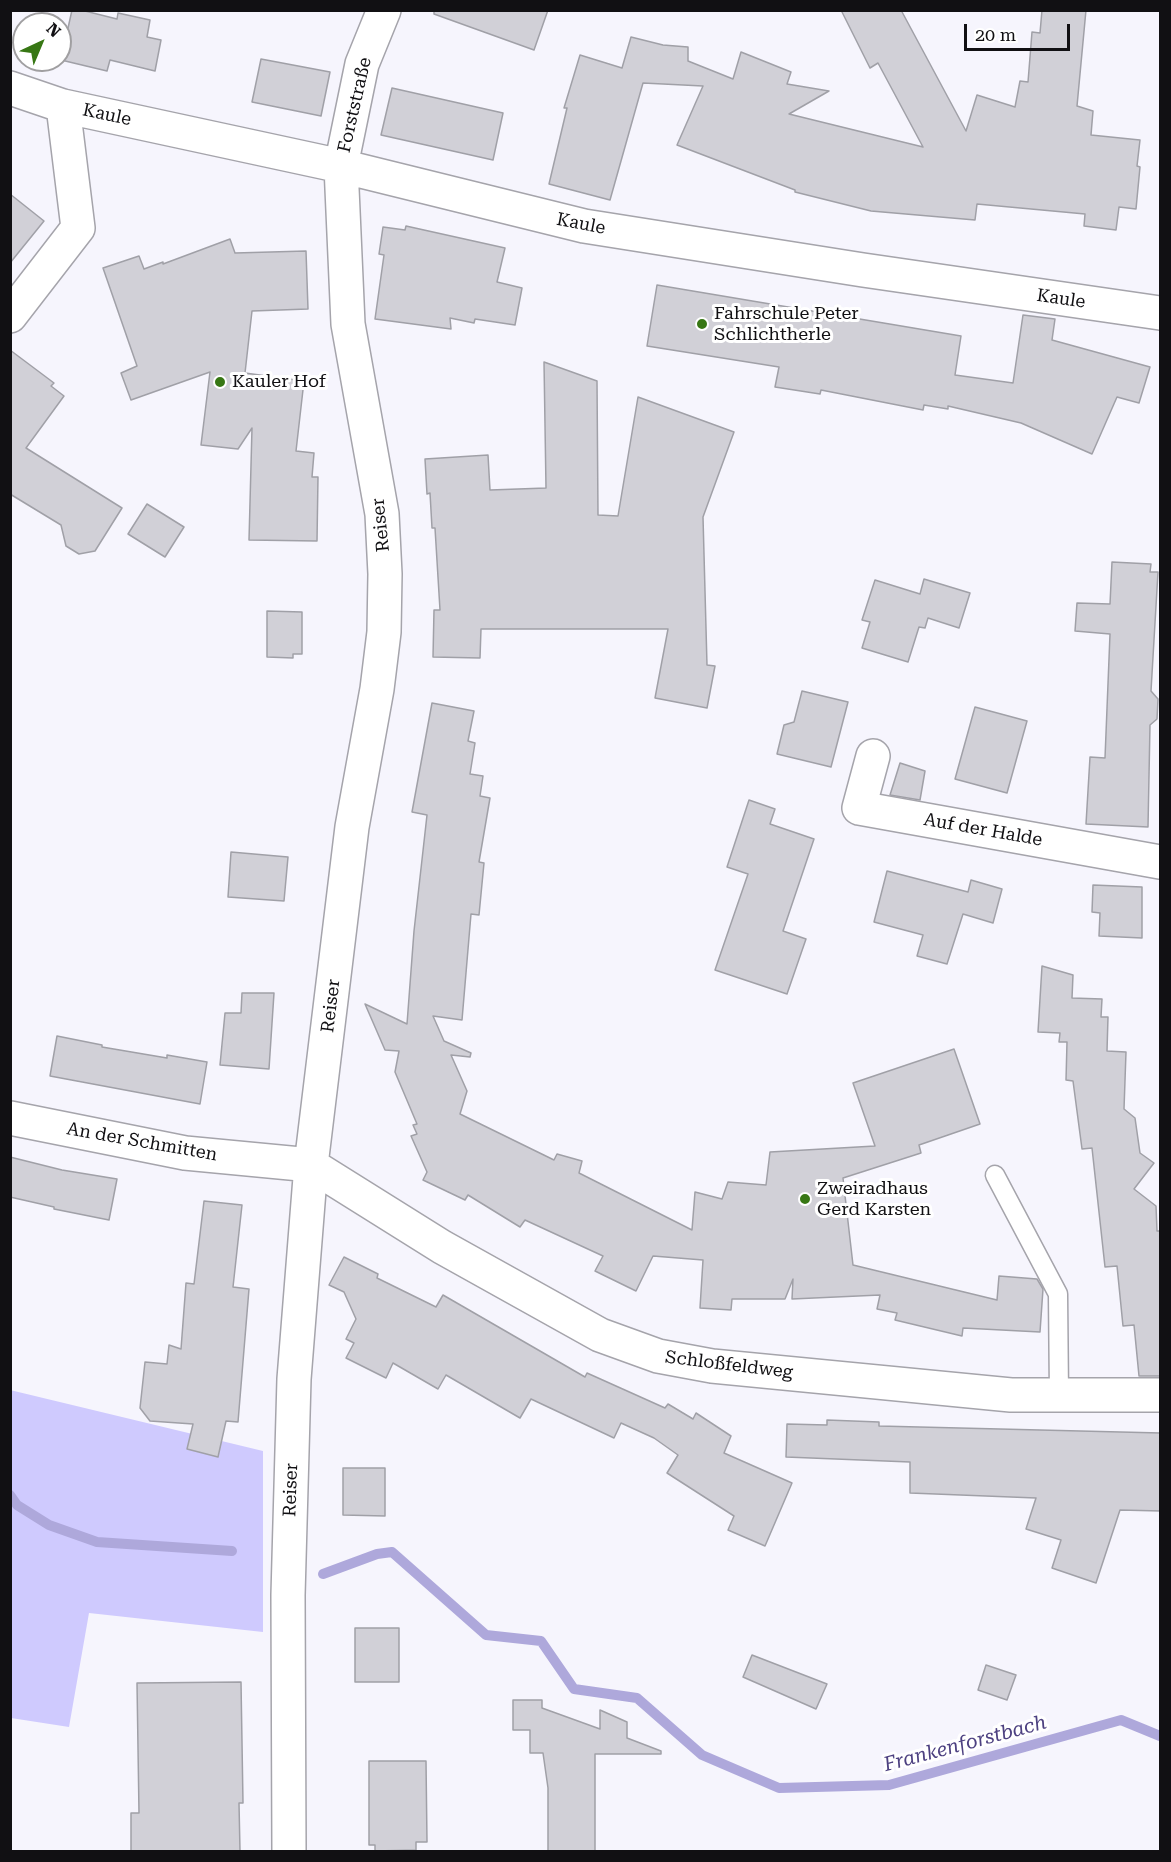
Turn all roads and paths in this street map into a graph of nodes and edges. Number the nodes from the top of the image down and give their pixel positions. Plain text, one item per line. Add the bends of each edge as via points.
1 (384, 10) edge
2 (10, 88) edge
3 (63, 106) junction
4 (341, 166) junction
5 (1161, 313) edge
6 (10, 316) edge
7 (873, 756) dead end
8 (1161, 862) edge
9 (10, 1118) edge
10 (311, 1165) junction
11 (995, 1175) dead end
12 (1059, 1395) junction
13 (1161, 1395) edge
14 (289, 1851) edge

1 - 4 street, Forststraße via 362,64
2 - 3 street, Kaule
3 - 4 street, Kaule
3 - 6 street via 78,228
4 - 5 street, Kaule via 584,226
4 - 10 street, Reiser via 348,324 382,514 386,574 377,689 352,827
7 - 8 street, Auf der Halde via 859,808
9 - 10 street, An der Schmitten via 185,1153
10 - 12 street, Schloßfeldweg via 442,1246 600,1335 658,1356 711,1365 1011,1395
10 - 14 street, Reiser via 294,1379 288,1595
11 - 12 lane via 1058,1294
12 - 13 street, Schloßfeldweg

